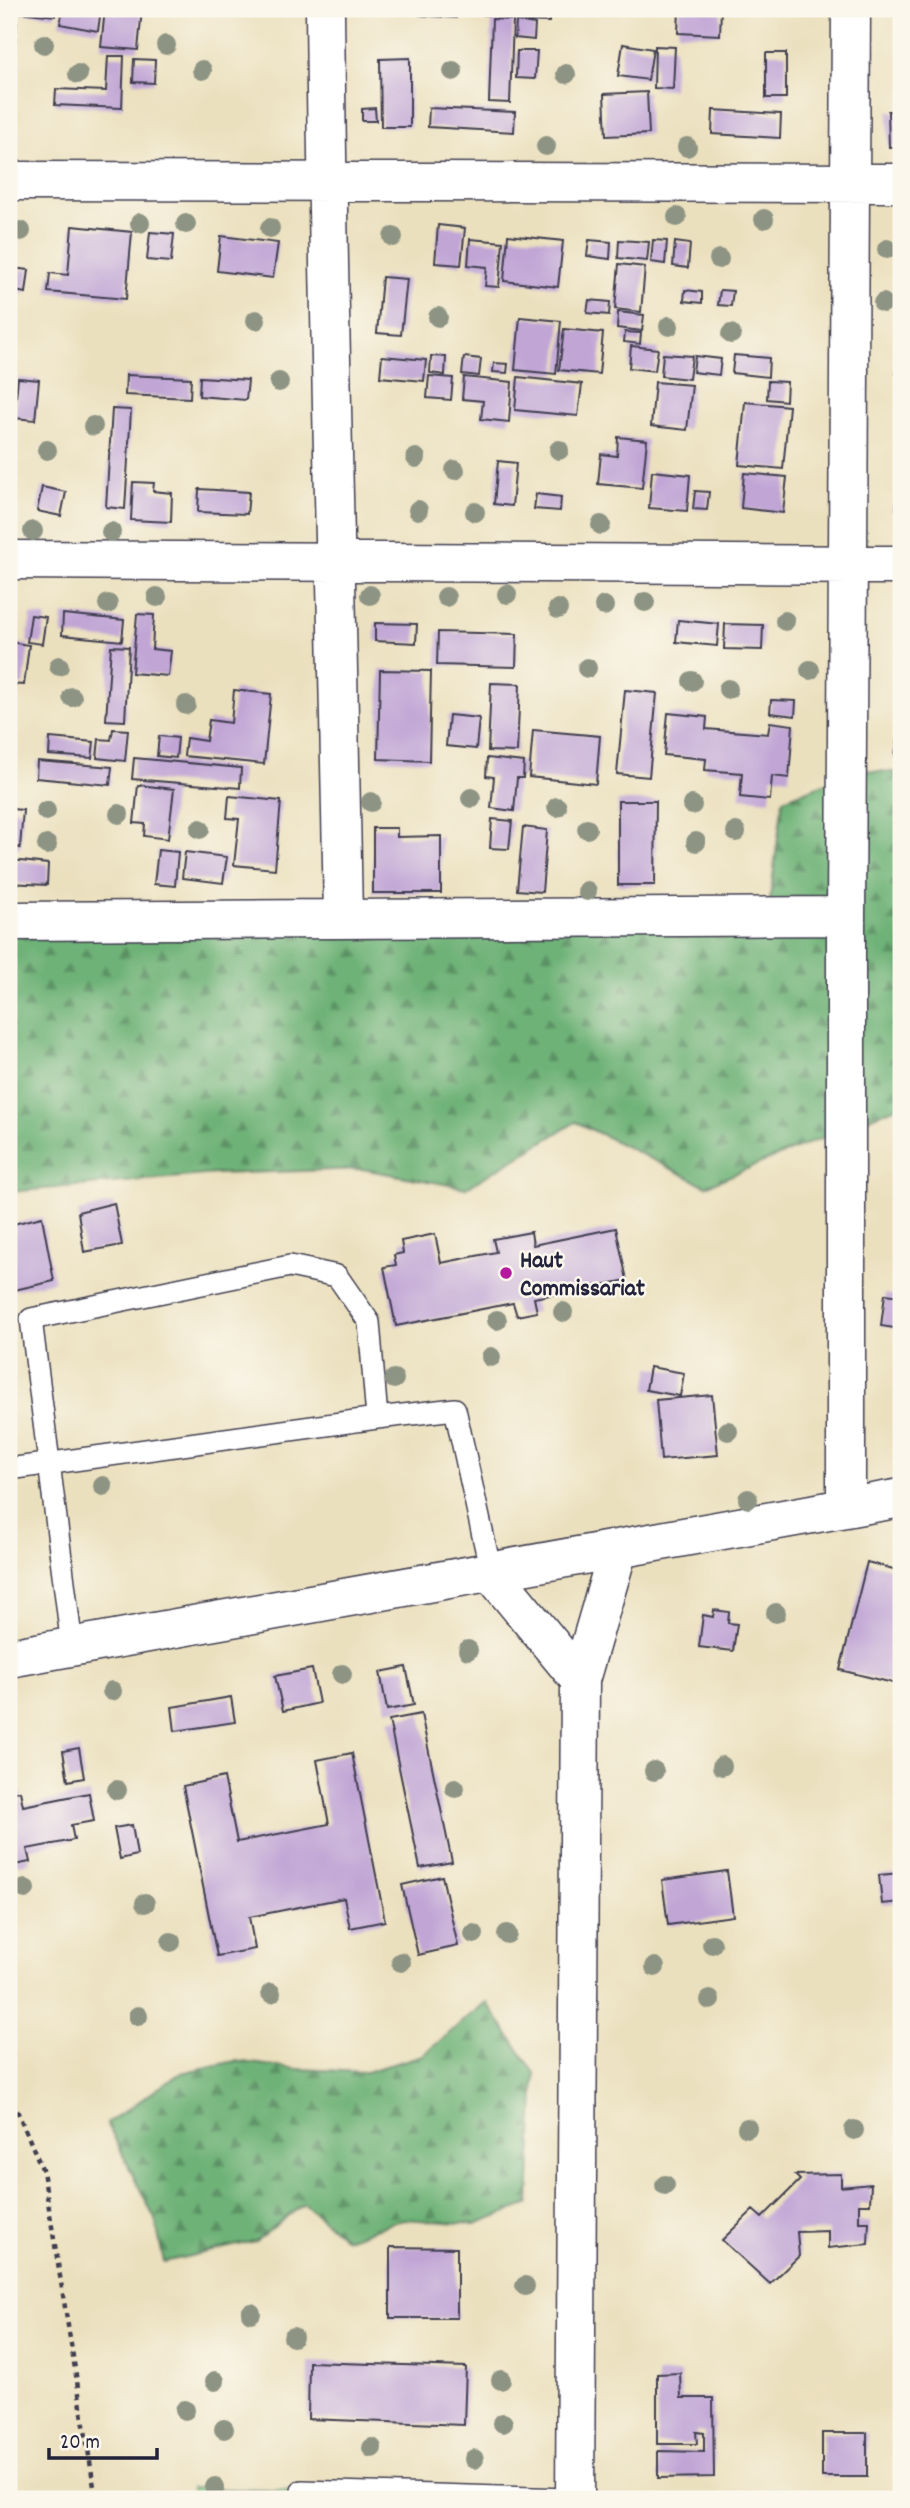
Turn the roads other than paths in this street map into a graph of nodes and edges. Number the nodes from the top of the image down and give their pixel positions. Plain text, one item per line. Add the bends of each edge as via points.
1 (325, 9) edge
2 (851, 9) edge
3 (9, 181) edge
4 (327, 182) junction
5 (852, 183) junction
6 (901, 183) edge
7 (9, 560) edge
8 (337, 562) junction
9 (848, 565) junction
10 (901, 565) edge
11 (846, 916) junction
12 (343, 919) junction
13 (9, 921) edge
14 (377, 1418) junction
15 (49, 1463) junction
16 (9, 1469) edge
17 (901, 1498) edge
18 (846, 1508) junction
19 (618, 1550) junction
20 (491, 1572) junction
21 (72, 1646) junction
22 (9, 1658) edge
23 (580, 1680) junction
24 (302, 2491) dead end
25 (396, 2497) edge
26 (568, 2499) edge
27 (575, 2499) edge

1 - 4 street
2 - 5 street
3 - 4 street
4 - 5 street
4 - 8 street
5 - 6 street
5 - 9 street
7 - 8 street
8 - 9 street
8 - 12 street
9 - 10 street
9 - 11 street
11 - 12 street
11 - 18 street
12 - 13 street
14 - 15 lane
14 - 15 lane via 369,1322 337,1276 290,1266 31,1319
14 - 20 lane via 455,1409
15 - 16 lane
15 - 21 lane
17 - 18 street
18 - 19 street
19 - 20 street
19 - 23 street
20 - 21 street
20 - 23 street
21 - 22 street
23 - 27 street
24 - 25 lane
25 - 26 lane

